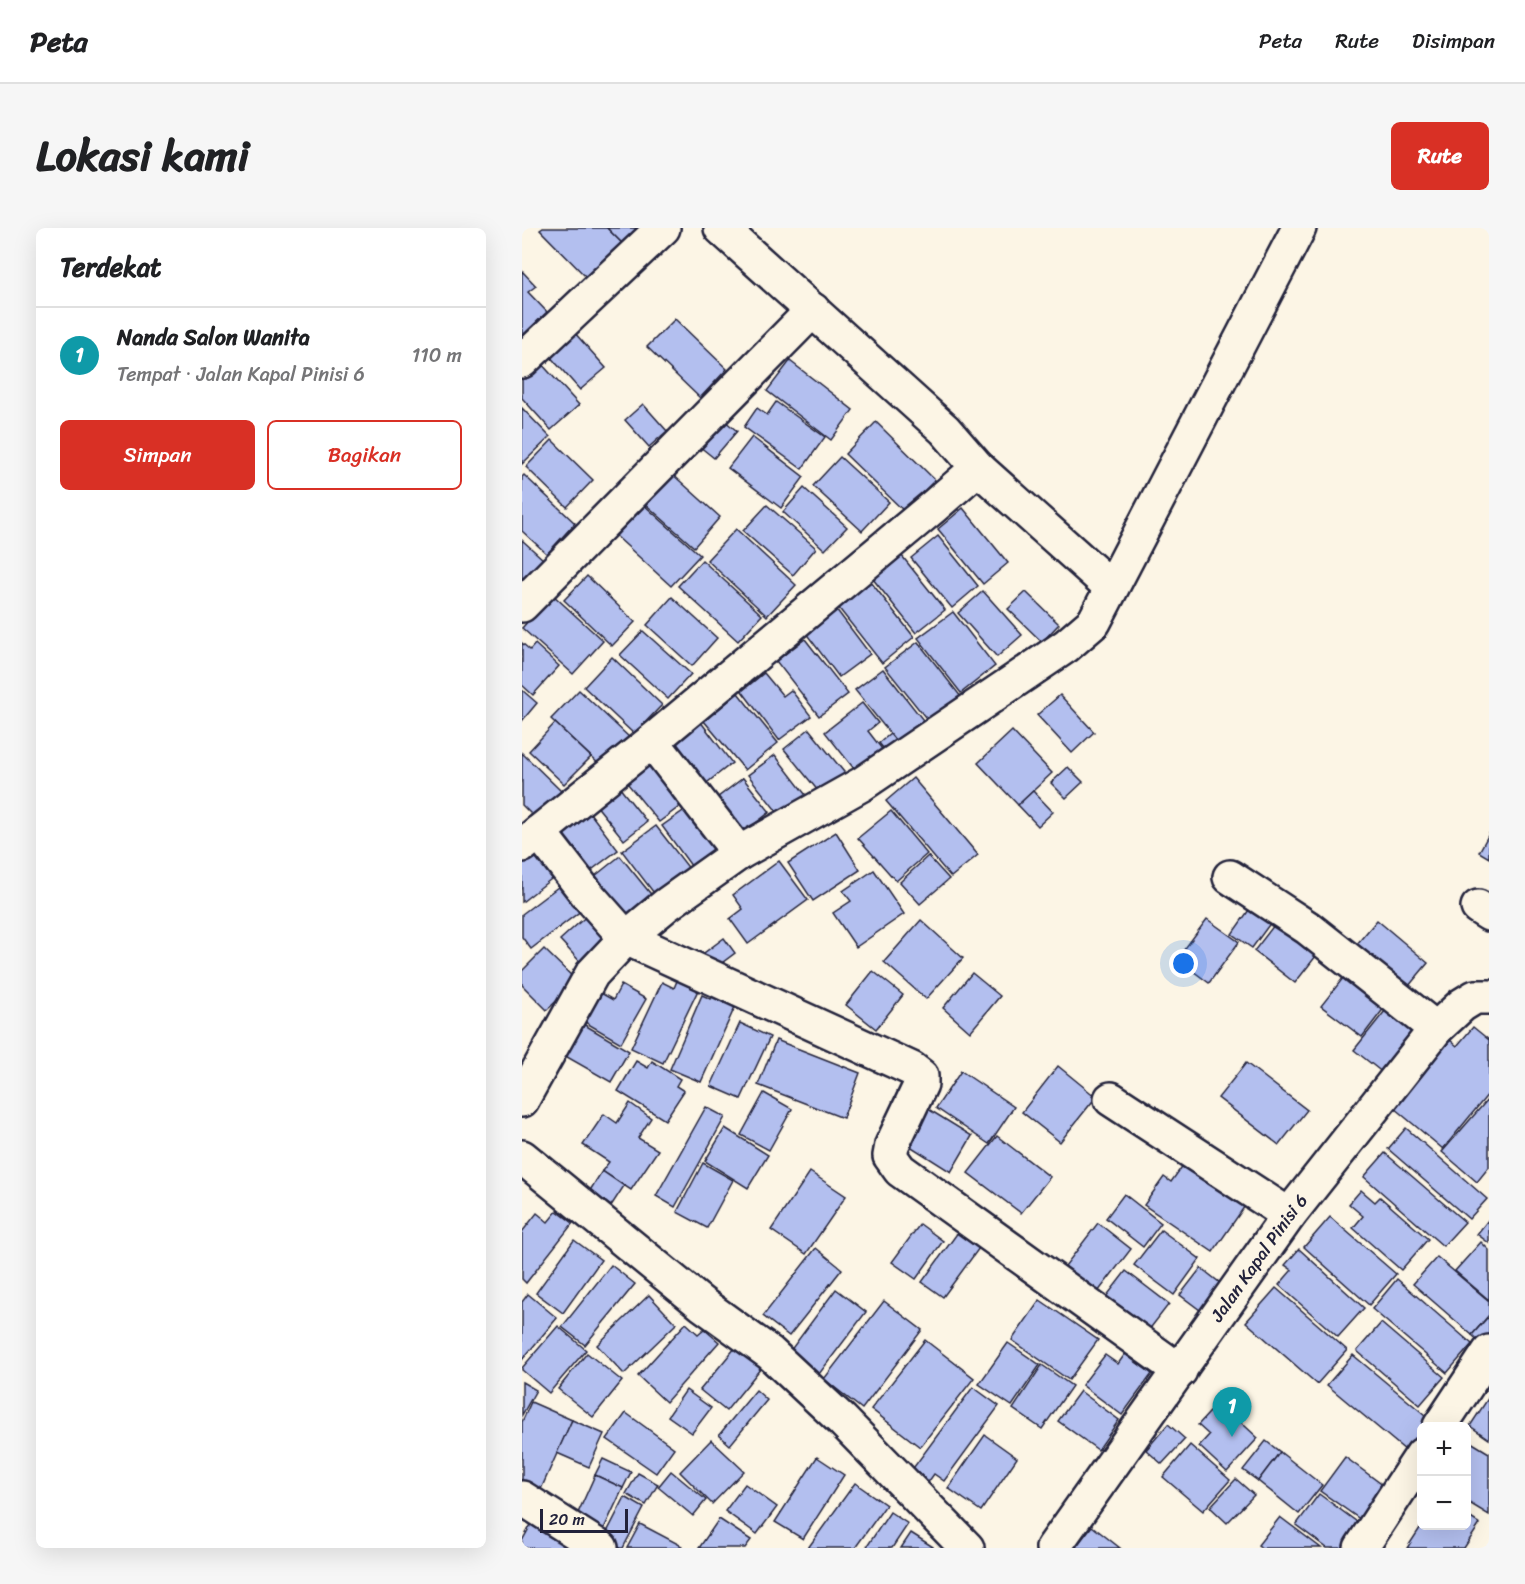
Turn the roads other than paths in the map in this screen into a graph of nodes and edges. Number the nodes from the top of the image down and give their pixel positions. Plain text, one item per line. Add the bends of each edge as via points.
1 (663, 228) edge
2 (721, 228) edge
3 (1299, 228) edge
4 (813, 310) junction
5 (522, 361) edge
6 (978, 468) junction
7 (1112, 587) junction
8 (522, 605) edge
9 (652, 741) junction
10 (531, 839) edge
11 (739, 853) junction
12 (1230, 877) dead end
13 (626, 938) junction
14 (1489, 997) edge
15 (1436, 1029) junction
16 (1111, 1099) dead end
17 (522, 1100) edge
18 (522, 1157) edge
19 (1288, 1215) junction
20 (1489, 1353) edge
21 (1180, 1371) junction
22 (1443, 1422) edge
23 (1417, 1463) edge
24 (522, 1498) edge
25 (601, 1548) edge
26 (967, 1548) edge
27 (1053, 1548) edge
28 (1361, 1548) edge

1 - 5 street
2 - 4 street
3 - 7 street
4 - 6 street via 945,430
4 - 8 street
6 - 7 street
6 - 9 street
7 - 11 street via 1094,622 1066,646 862,784
9 - 10 street
9 - 11 street
10 - 13 street
11 - 13 street
12 - 15 street via 1308,928
13 - 17 street via 592,974
13 - 21 street via 921,1076 921,1084 892,1145 890,1156 900,1170
14 - 15 street, Jalan Kapal Pinisi 6 via 1475,998 1462,1005
15 - 19 street, Jalan Kapal Pinisi 6
16 - 19 street
18 - 26 street via 702,1304 770,1353 842,1420
19 - 21 street, Jalan Kapal Pinisi 6
20 - 22 street
21 - 27 street, Jalan Kapal Pinisi 6
23 - 28 street
24 - 25 street

